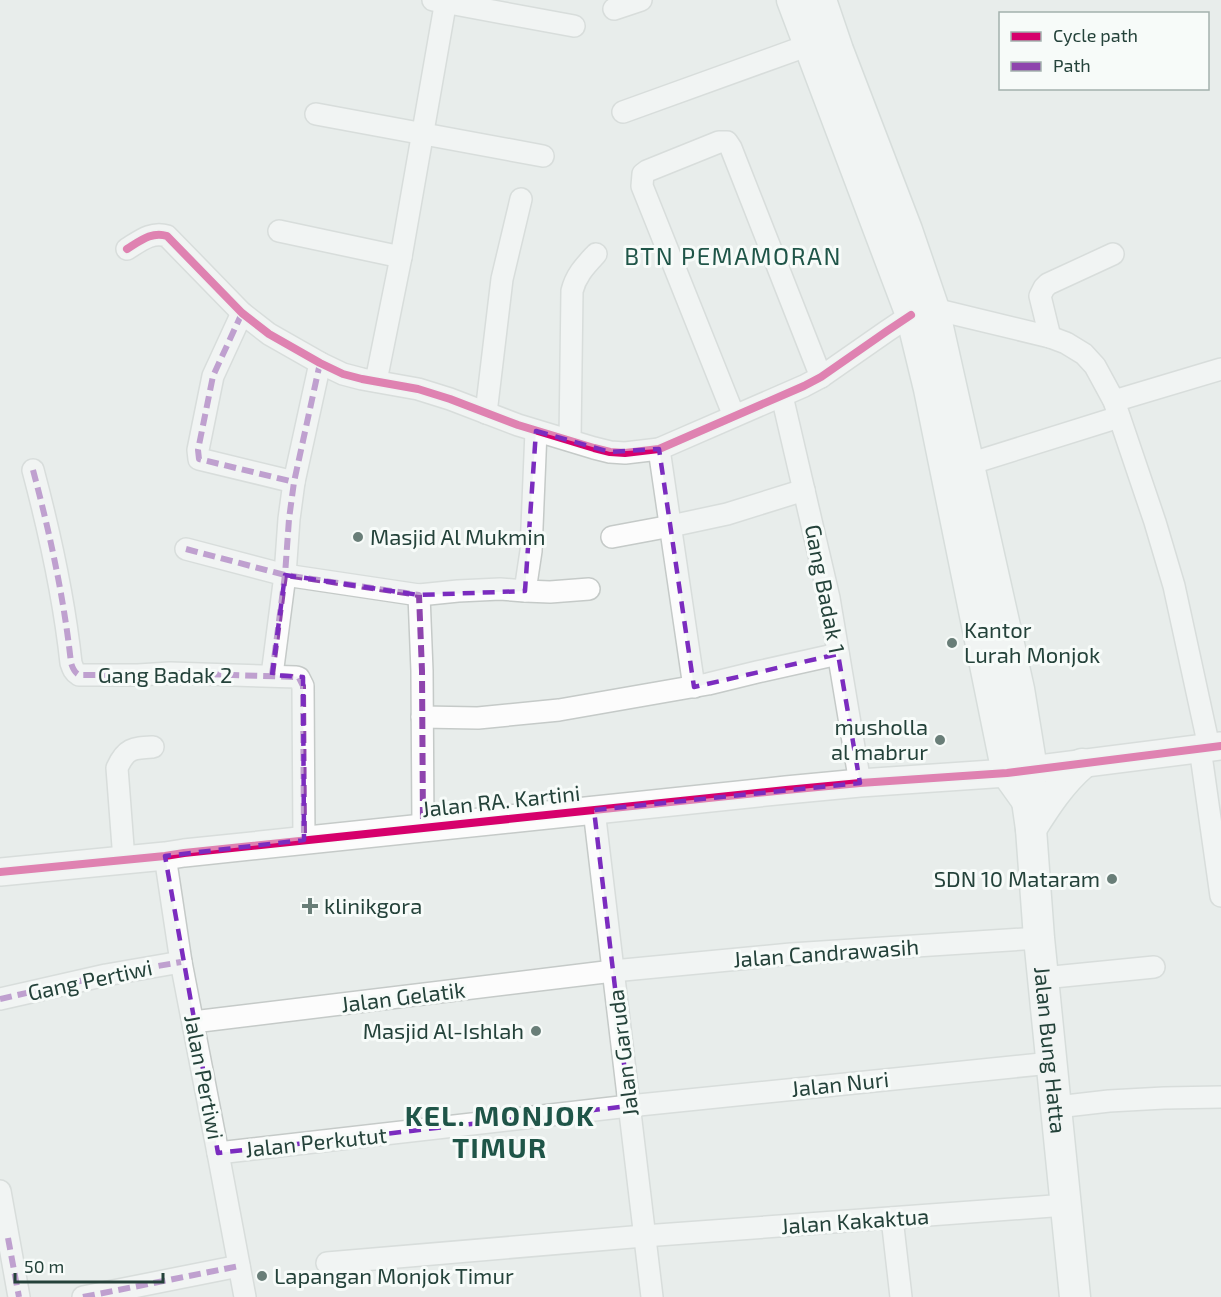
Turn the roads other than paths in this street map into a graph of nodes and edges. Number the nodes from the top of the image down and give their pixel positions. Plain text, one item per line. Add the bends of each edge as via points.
1 (641, 0) edge
2 (792, 0) edge
3 (821, 0) edge
4 (441, 1) edge
5 (614, 9) dead end
6 (574, 26) dead end
7 (809, 45) junction
8 (623, 111) dead end
9 (316, 114) dead end
10 (422, 133) junction
11 (543, 156) dead end
12 (521, 199) dead end
13 (279, 231) dead end
14 (127, 249) dead end
15 (596, 254) dead end
16 (1113, 254) dead end
17 (401, 257) junction
18 (923, 312) junction
19 (242, 313) junction
20 (1050, 337) junction
21 (320, 363) junction
22 (1221, 369) edge
23 (821, 377) junction
24 (376, 381) junction
25 (782, 396) junction
26 (1116, 409) junction
27 (486, 413) junction
28 (734, 416) junction
29 (536, 431) junction
30 (570, 440) junction
31 (659, 449) junction
32 (969, 464) junction
33 (33, 470) dead end
34 (294, 482) junction
35 (804, 490) junction
36 (671, 526) junction
37 (612, 537) dead end
38 (186, 549) dead end
39 (285, 575) junction
40 (589, 589) dead end
41 (525, 591) junction
42 (419, 595) junction
43 (838, 654) junction
44 (272, 675) junction
45 (694, 687) junction
46 (422, 717) junction
47 (153, 747) dead end
48 (1210, 747) edge
49 (1082, 764) junction
50 (1020, 771) junction
51 (860, 783) junction
52 (594, 810) junction
53 (1029, 815) junction
54 (423, 828) junction
55 (304, 840) junction
56 (165, 856) junction
57 (124, 860) junction
58 (0, 872) edge
59 (1221, 896) edge
60 (1039, 938) junction
61 (181, 962) junction
62 (1154, 967) dead end
63 (613, 971) junction
64 (1043, 978) junction
65 (0, 999) edge
66 (193, 1022) junction
67 (1051, 1063) junction
68 (1221, 1097) edge
69 (629, 1106) junction
70 (1057, 1107) junction
71 (219, 1152) junction
72 (0, 1191) edge
73 (1066, 1205) junction
74 (892, 1218) junction
75 (644, 1236) junction
76 (327, 1263) dead end
77 (239, 1266) junction
78 (19, 1297) edge
79 (83, 1297) edge
80 (244, 1297) edge
81 (652, 1297) edge
82 (902, 1297) edge
83 (1075, 1297) edge

1 - 5 street
2 - 7 main road
3 - 18 main road via 907,230
4 - 6 street
4 - 10 street
7 - 8 street
7 - 18 main road
9 - 10 street
10 - 11 street
10 - 17 street
12 - 27 street via 502,279
13 - 17 street
14 - 19 street via 159,233 167,236
15 - 30 street via 580,271 572,291
16 - 20 street via 1044,288 1040,296
17 - 24 street
18 - 20 street
18 - 23 street via 887,331
18 - 32 main road
18 - 50 main road via 929,389
19 - 21 street via 269,334
19 - 34 street via 213,376 199,459
20 - 26 street via 1084,354 1095,366
21 - 24 street via 343,374
21 - 34 street
22 - 26 street
23 - 25 street
23 - 28 street via 727,142 646,171 642,186
24 - 27 street via 450,399
25 - 28 street
25 - 35 street, Gang Badak 1
26 - 32 street
26 - 48 street via 1174,586
27 - 29 street
28 - 31 street
29 - 30 street
29 - 41 street via 531,551
30 - 31 street via 610,452
31 - 36 street
32 - 50 main road via 1019,688
33 - 44 street, Gang Badak 2 via 76,673
34 - 39 street
35 - 36 street via 727,514
35 - 43 street, Gang Badak 1
36 - 37 street
36 - 45 street
38 - 39 street
39 - 42 street
39 - 44 street
40 - 41 street
41 - 42 street
42 - 46 street
43 - 45 street
43 - 51 street, Gang Badak 1
44 - 55 street, Gang Badak 2 via 299,678 303,686
45 - 46 street via 550,711 478,718
46 - 54 street
47 - 57 street via 128,752 117,768
48 - 49 street, Jalan RA. Kartini
48 - 59 street
49 - 50 street, Jalan RA. Kartini
49 - 53 main road
50 - 51 street, Jalan RA. Kartini
50 - 53 main road
51 - 52 street, Jalan RA. Kartini
52 - 54 street, Jalan RA. Kartini
52 - 63 street, Jalan Garuda
53 - 60 main road, Jalan Bung Hatta
54 - 55 street, Jalan RA. Kartini
55 - 56 street, Jalan RA. Kartini
56 - 57 street, Jalan RA. Kartini
56 - 61 street, Jalan Pertiwi
57 - 58 street, Jalan RA. Kartini
60 - 63 street, Jalan Candrawasih via 791,954
60 - 64 main road, Jalan Bung Hatta
61 - 65 street, Gang Pertiwi
61 - 66 street, Jalan Pertiwi
62 - 64 street
63 - 66 street, Jalan Gelatik
63 - 69 street, Jalan Garuda
64 - 67 main road, Jalan Bung Hatta
66 - 71 street, Jalan Pertiwi
67 - 69 street, Jalan Nuri
67 - 70 main road, Jalan Bung Hatta
68 - 70 street
69 - 71 street, Jalan Perkutut
69 - 75 street, Jalan Garuda
70 - 73 main road, Jalan Bung Hatta
71 - 77 street, Jalan Pertiwi
72 - 78 street
73 - 74 street, Jalan Kakaktua
73 - 83 main road, Jalan Bung Hatta
74 - 75 street, Jalan Kakaktua
74 - 82 street
75 - 76 street, Jalan Kakaktua
75 - 81 street, Jalan Garuda
77 - 79 street
77 - 80 street, Jalan Pertiwi

